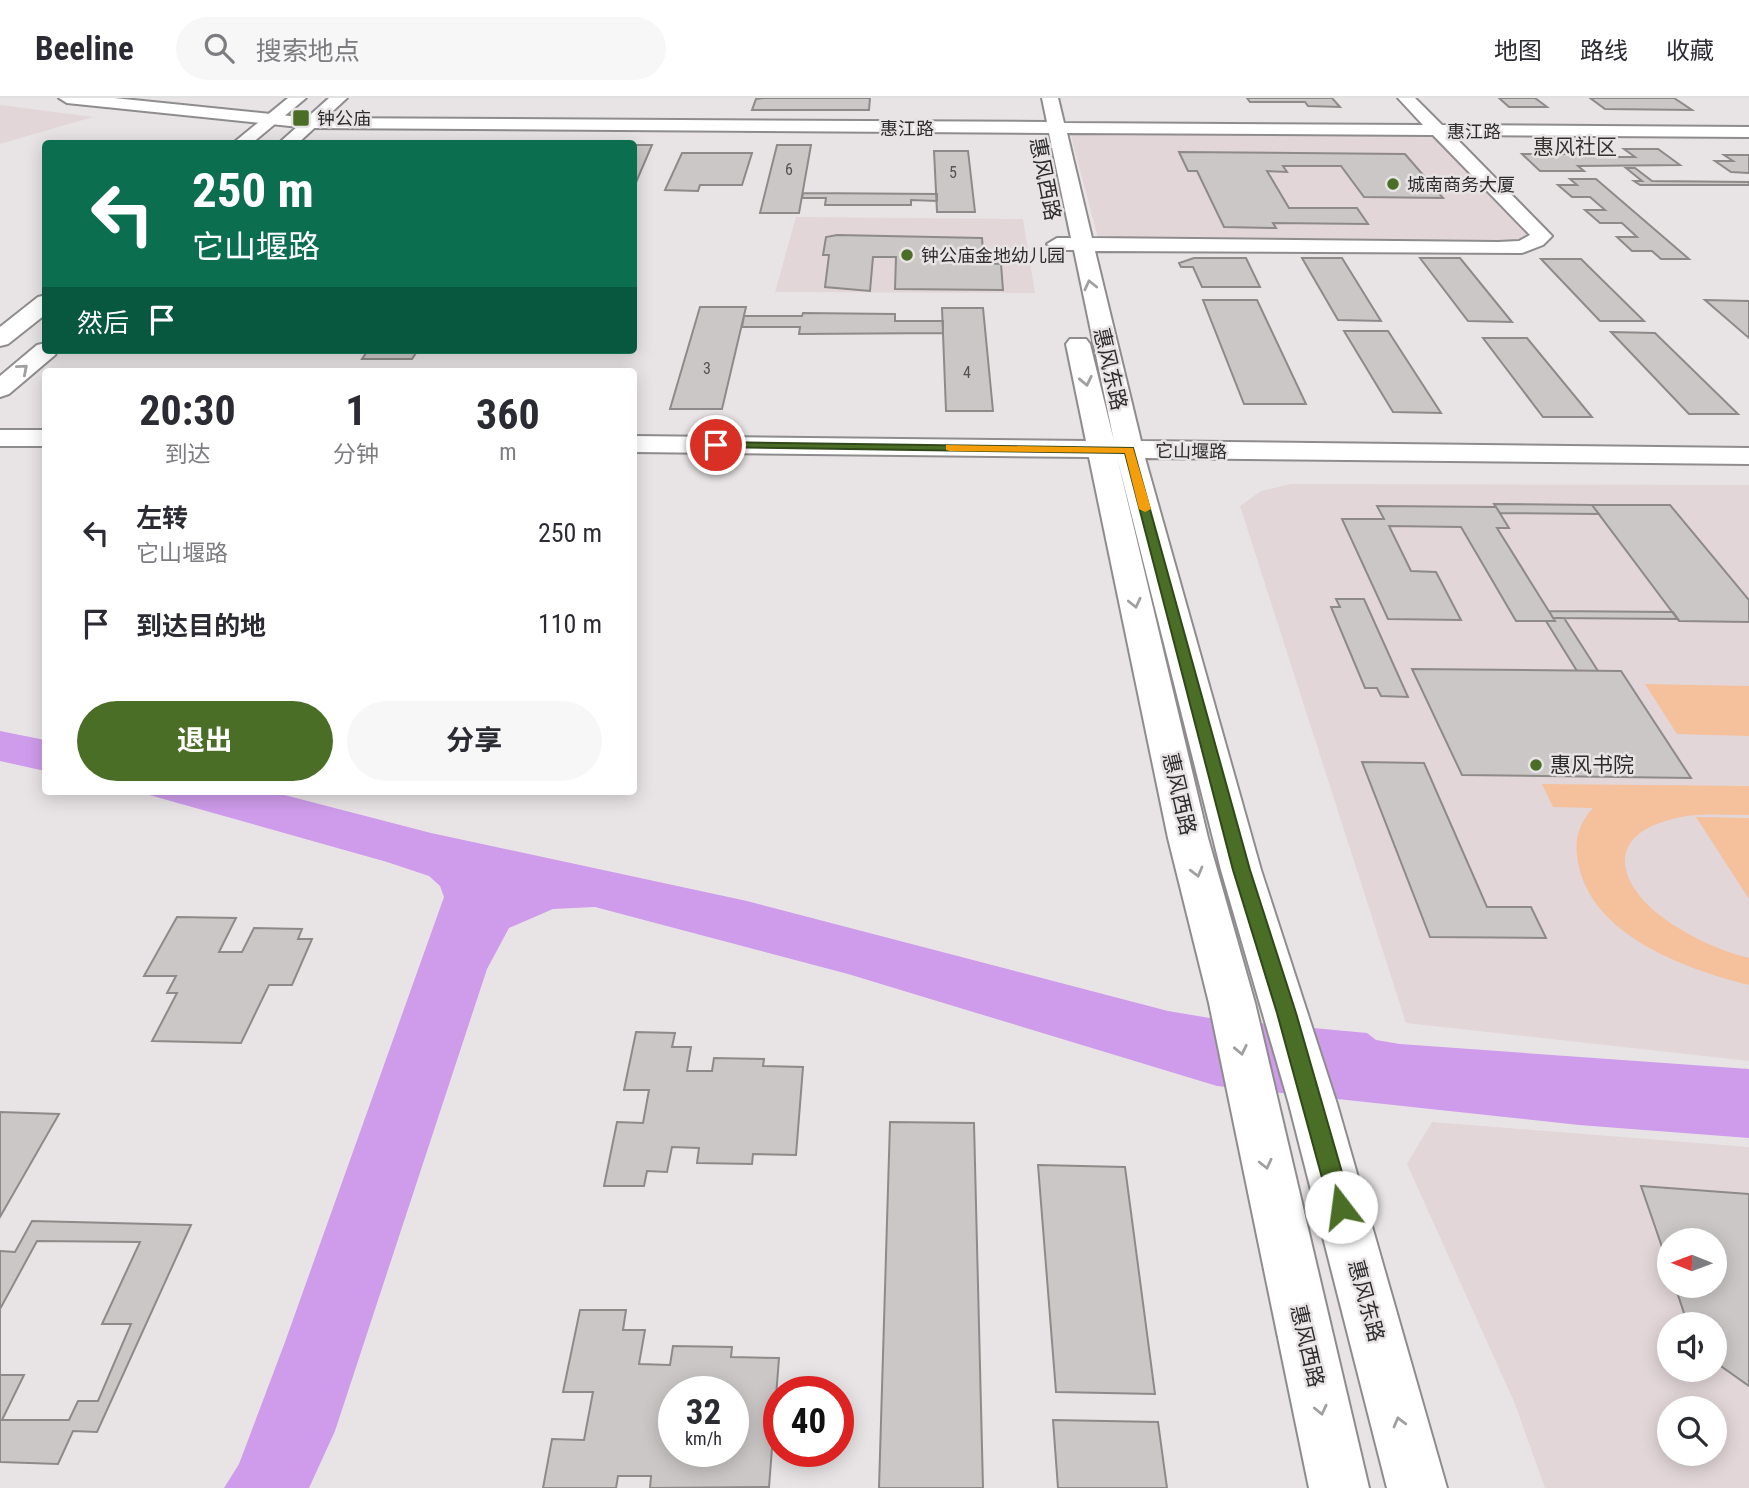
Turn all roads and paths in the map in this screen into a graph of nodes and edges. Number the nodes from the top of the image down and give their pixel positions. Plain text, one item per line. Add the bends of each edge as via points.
1 (67, 98) edge
2 (119, 98) edge
3 (298, 98) edge
4 (339, 98) edge
5 (1406, 98) edge
6 (1043, 116) edge
7 (274, 117) junction
8 (314, 119) junction
9 (1749, 122) edge
10 (1434, 127) junction
11 (1749, 132) edge
12 (245, 140) edge
13 (290, 140) edge
14 (1069, 244) junction
15 (42, 305) edge
16 (0, 339) edge
17 (42, 353) edge
18 (0, 389) edge
19 (0, 438) edge
20 (42, 438) edge
21 (637, 444) edge
22 (0, 455) edge
23 (42, 455) edge
24 (1749, 456) edge
25 (1117, 457) junction
26 (637, 460) edge
27 (1749, 470) edge
28 (1339, 1488) edge
29 (1417, 1488) edge

1 - 7 street, 惠江路
2 - 7 street, 惠江路
3 - 7 street
4 - 8 street
5 - 10 street
6 - 8 street, 惠江路
6 - 10 street, 惠江路
6 - 14 street, 惠风东路
7 - 8 street, 惠江路
7 - 12 street
8 - 13 street
9 - 10 street, 惠江路
10 - 11 street, 惠江路
10 - 14 street via 1542,236 1526,246 1483,248
14 - 25 street, 惠风东路
15 - 16 street
18 -> 17 street
19 - 20 street
21 - 25 street, 它山堰路
22 - 23 street
24 - 25 street, 它山堰路
25 - 26 street, 它山堰路
25 - 27 street, 它山堰路
25 -> 28 street, 惠风西路 via 1188,838 1232,1003
29 -> 25 street, 惠风东路 via 1313,1104

